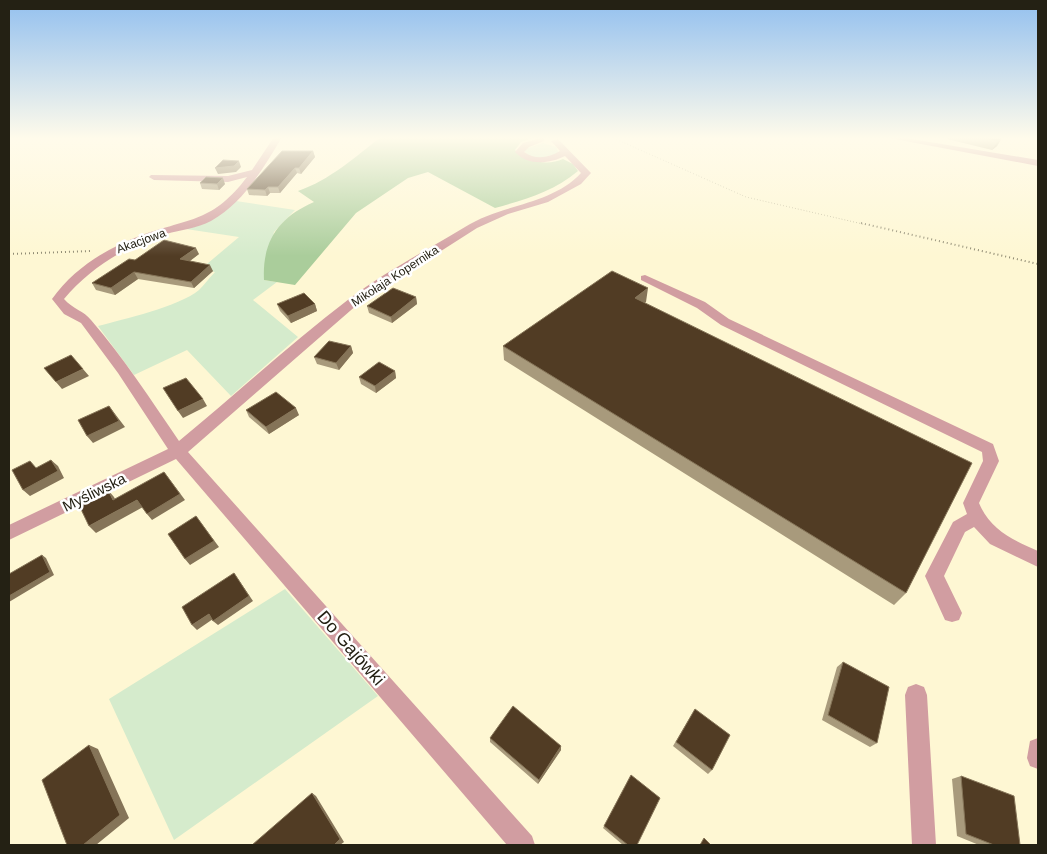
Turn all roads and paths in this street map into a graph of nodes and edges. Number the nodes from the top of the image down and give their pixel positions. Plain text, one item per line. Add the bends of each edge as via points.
1 (154, 177) dead end
2 (233, 177) edge
3 (252, 177) edge
4 (583, 177) edge
5 (701, 177) edge
6 (108, 253) junction
7 (9, 254) edge
8 (1038, 264) edge
9 (645, 278) dead end
10 (178, 451) junction
11 (975, 518) junction
12 (9, 533) edge
13 (1038, 559) edge
14 (952, 613) dead end
15 (916, 695) dead end
16 (1038, 749) edge
17 (1038, 758) edge
18 (524, 845) edge
19 (924, 845) edge

1 - 2 street
3 - 6 street, Akacjowa via 228,204 205,219 135,240
4 - 10 street, Mikołaja Kopernika via 544,200 504,212 474,226 354,301
5 - 8 path via 746,197
6 - 7 path
6 - 10 street, Akacjowa via 75,277 58,299 68,311 85,320
9 - 11 street via 701,305 726,322 988,448 991,461 971,503
10 - 12 street, Myśliwska
10 - 18 street, Do Gajówki
11 - 13 street via 986,532 1007,546
11 - 14 street via 959,527 934,576
15 - 19 street
16 - 17 street

